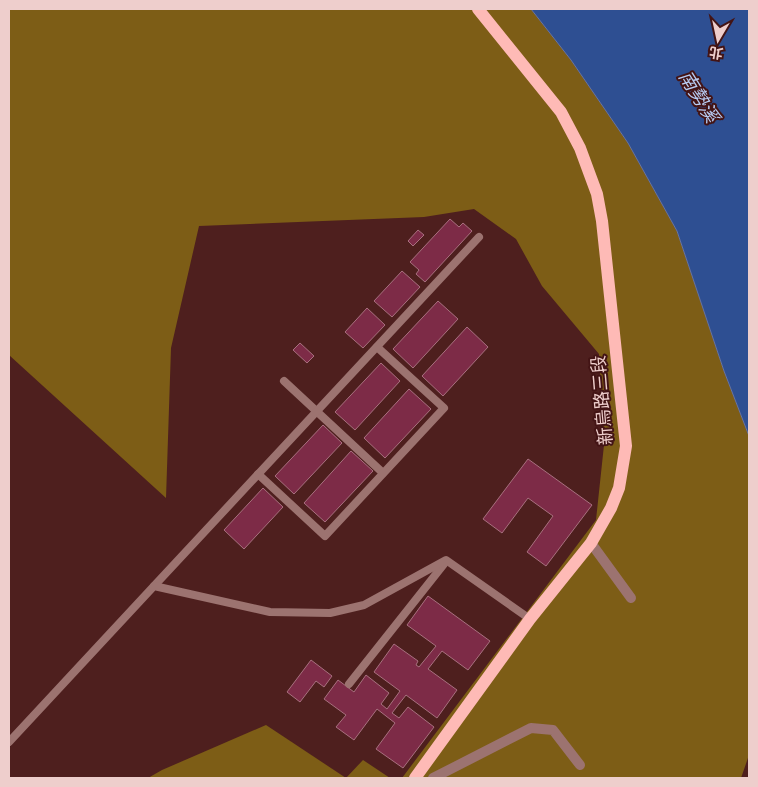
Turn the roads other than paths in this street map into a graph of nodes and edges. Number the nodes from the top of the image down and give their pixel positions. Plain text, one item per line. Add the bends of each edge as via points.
1 (478, 9) edge
2 (479, 237) dead end
3 (377, 347) junction
4 (284, 381) dead end
5 (316, 411) junction
6 (384, 473) junction
7 (258, 474) junction
8 (591, 543) junction
9 (446, 560) junction
10 (154, 586) junction
11 (630, 598) dead end
12 (530, 619) junction
13 (349, 684) dead end
14 (9, 742) edge
15 (580, 765) dead end
16 (415, 778) edge
17 (433, 778) edge

1 - 8 main road, 新烏路三段 via 561,112 580,148 601,212 626,446 619,488
2 - 3 lane
3 - 5 lane
3 - 6 lane via 444,408
4 - 5 lane
5 - 6 lane
5 - 7 lane
6 - 7 lane via 325,536
7 - 10 lane
8 - 11 street
8 - 12 main road, 新烏路三段
9 - 10 lane via 364,605 330,613 270,612
9 - 12 lane
9 - 13 lane
10 - 14 lane
12 - 16 main road, 新烏路三段
15 - 17 street via 553,730 531,728

